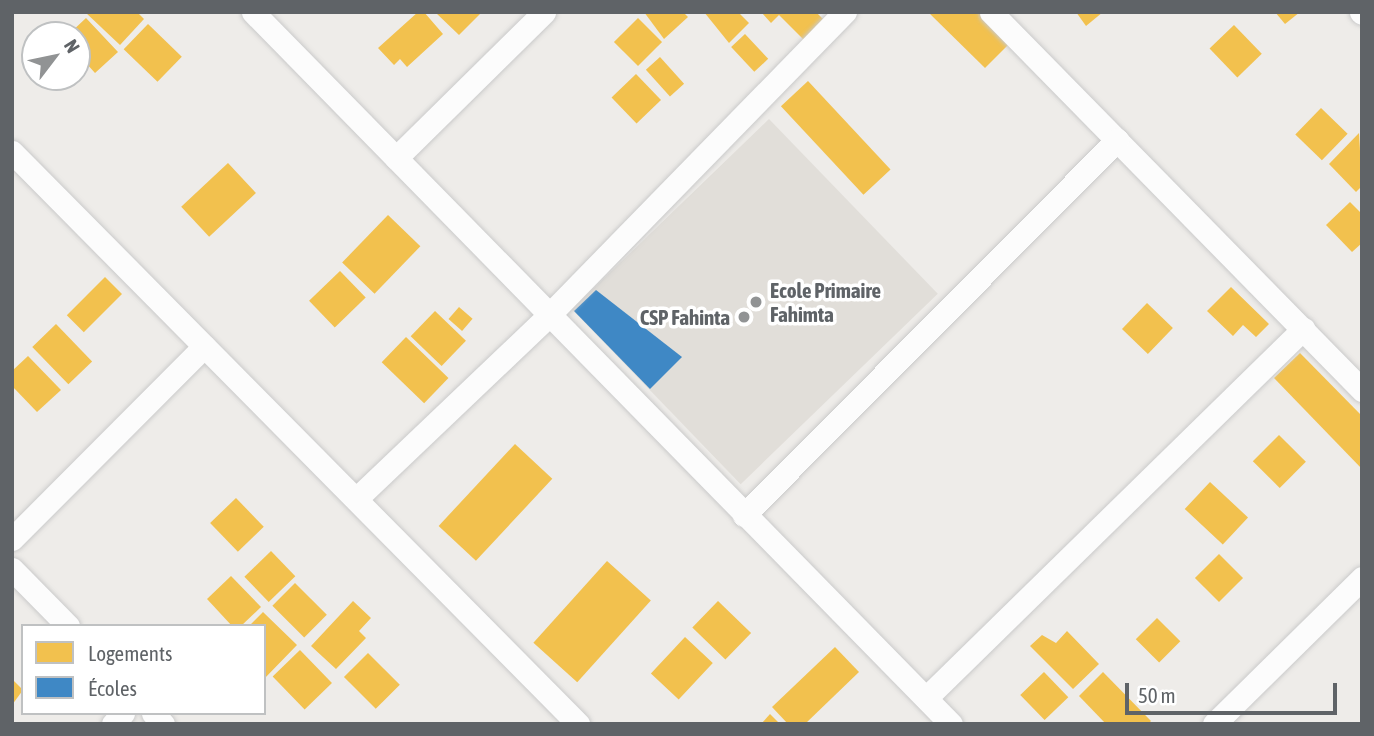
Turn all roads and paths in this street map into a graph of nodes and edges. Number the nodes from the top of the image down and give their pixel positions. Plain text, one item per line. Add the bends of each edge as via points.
1 (253, 12) edge
2 (544, 12) edge
3 (845, 12) edge
4 (991, 12) edge
5 (1116, 140) junction
6 (12, 152) edge
7 (396, 158) junction
8 (549, 315) junction
9 (1303, 329) junction
10 (204, 346) junction
11 (1362, 390) edge
12 (356, 499) junction
13 (744, 515) junction
14 (12, 539) edge
15 (12, 569) edge
16 (1362, 578) edge
17 (66, 624) edge
18 (926, 698) junction
19 (578, 724) edge
20 (951, 724) edge
21 (1214, 724) edge

1 - 7 street
2 - 7 street
3 - 8 street
4 - 5 street
5 - 9 street
5 - 13 street
6 - 10 street
7 - 8 street
8 - 12 street
8 - 13 street
9 - 11 street
9 - 18 street
10 - 12 street
10 - 14 street
12 - 19 street
13 - 18 street
15 - 17 street
16 - 21 street
18 - 20 street

